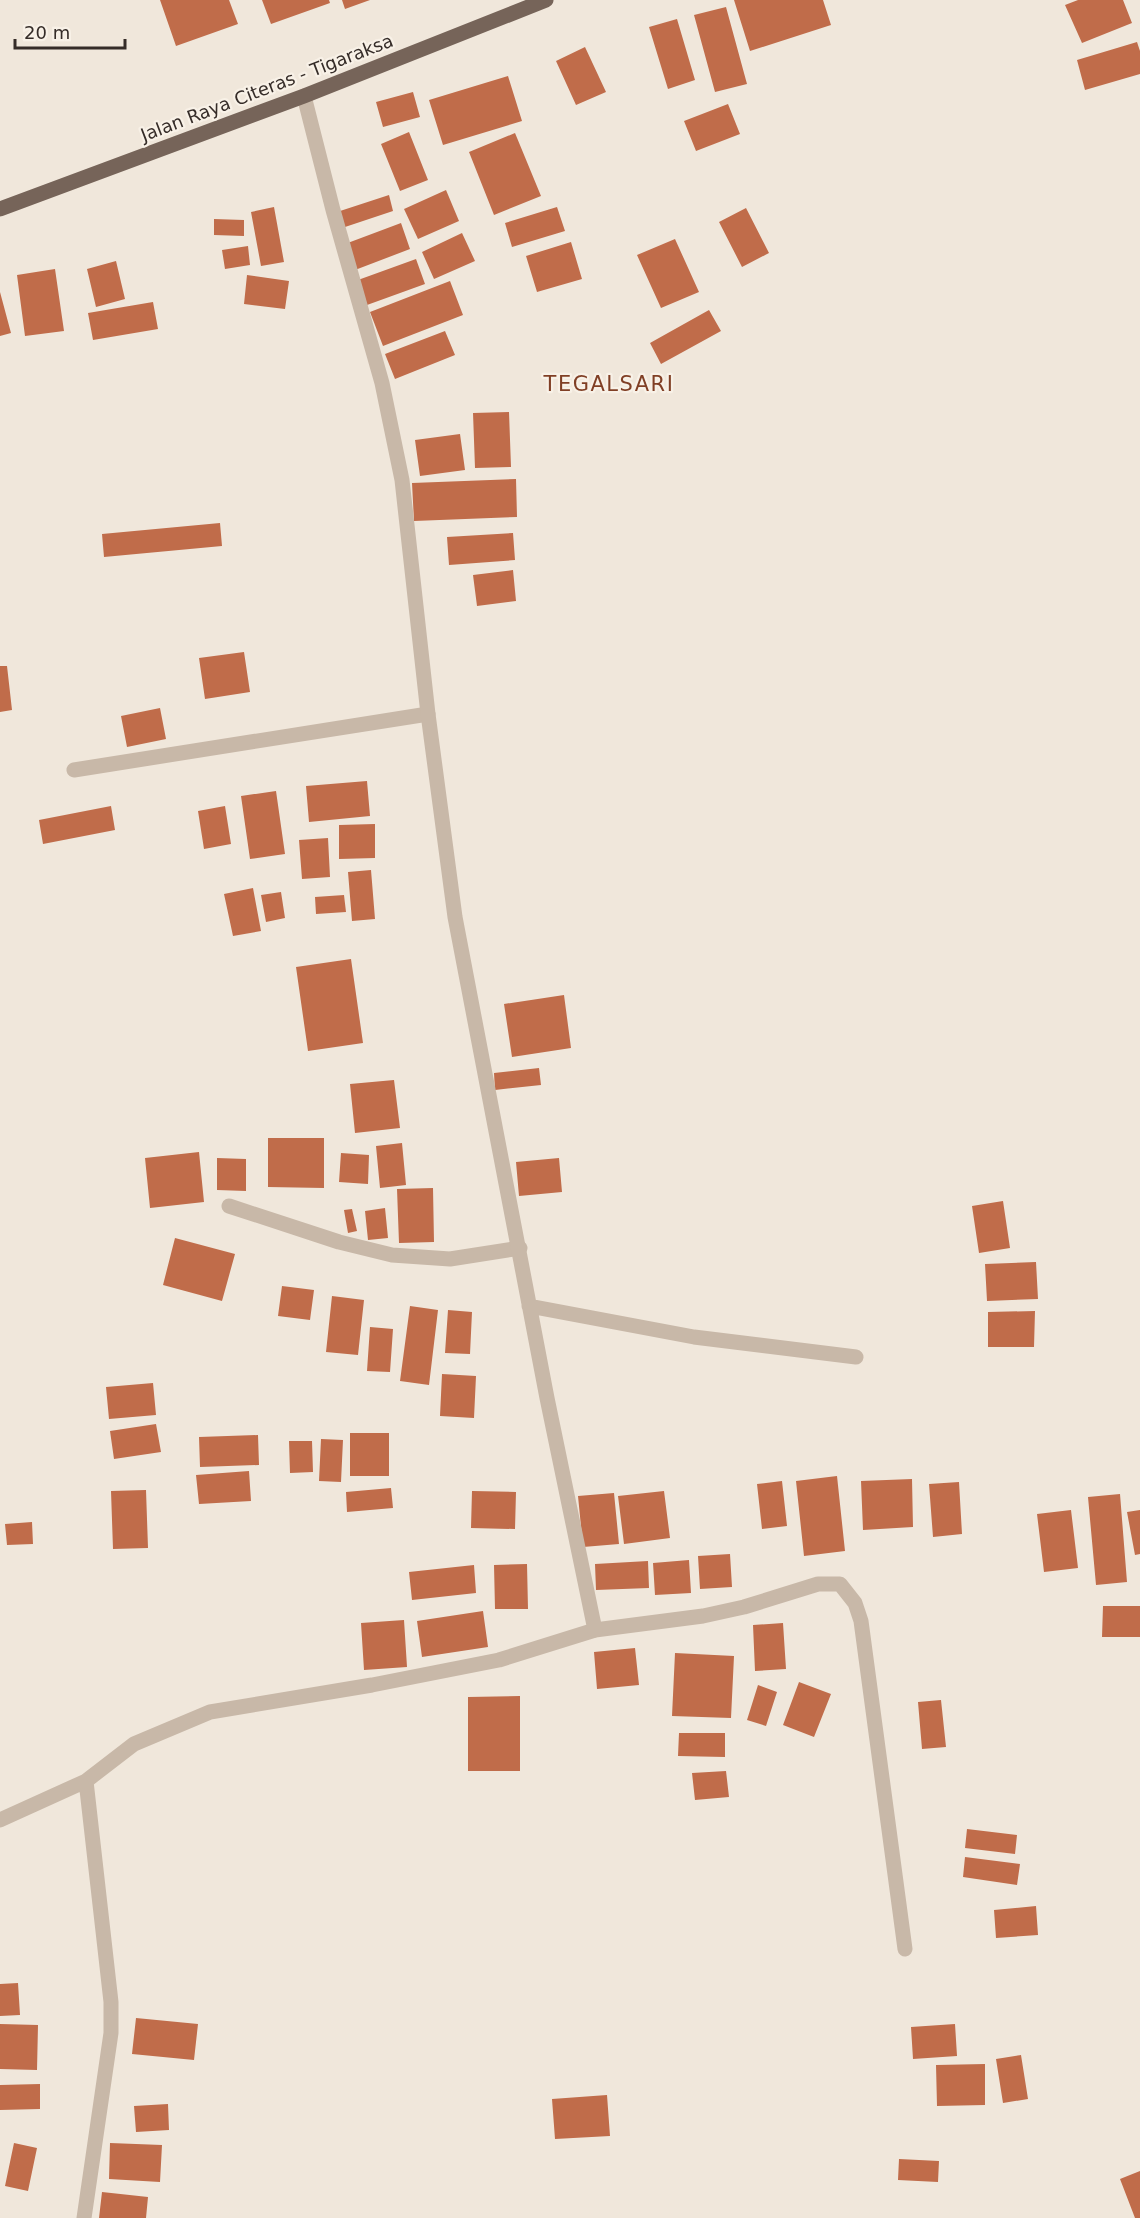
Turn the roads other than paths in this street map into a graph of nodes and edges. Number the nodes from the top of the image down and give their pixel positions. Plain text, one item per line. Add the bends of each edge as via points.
1 (546, 0) edge
2 (304, 96) junction
3 (0, 210) edge
4 (428, 714) junction
5 (74, 770) dead end
6 (229, 1206) dead end
7 (520, 1248) junction
8 (529, 1305) junction
9 (856, 1357) dead end
10 (595, 1630) junction
11 (86, 1781) junction
12 (0, 1820) edge
13 (905, 1949) dead end
14 (84, 2218) edge

1 - 2 main road, Jalan Raya Citeras - Tigaraksa
2 - 3 main road, Jalan Raya Citeras - Tigaraksa
2 - 4 street via 382,383 402,480
4 - 5 street
4 - 7 street via 455,917
6 - 7 street via 392,1255 450,1259
7 - 8 street
8 - 9 street via 694,1337
8 - 10 street
10 - 11 street via 499,1660 210,1712 134,1744
10 - 13 street via 703,1616 818,1584 840,1584 855,1603 861,1621
11 - 12 street
11 - 14 street via 111,2002 111,2033

